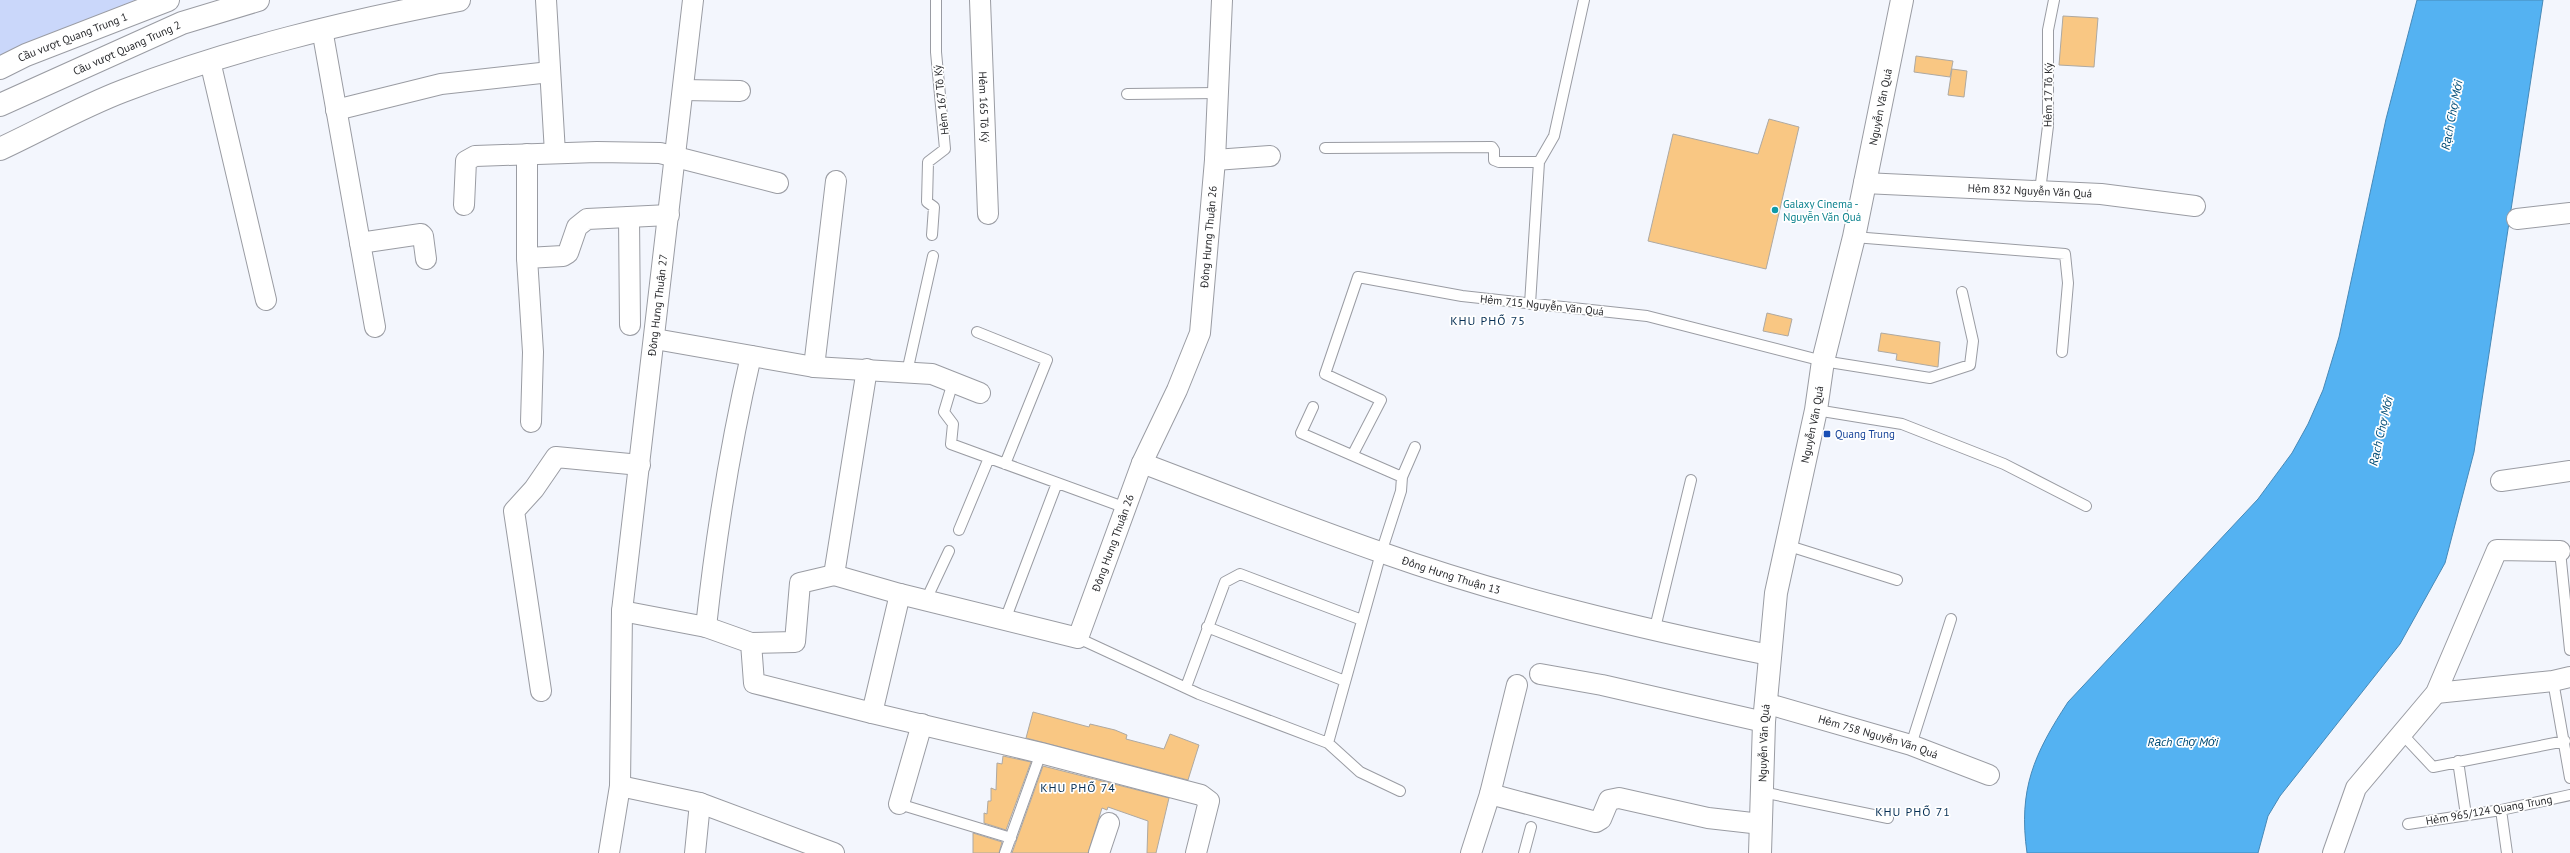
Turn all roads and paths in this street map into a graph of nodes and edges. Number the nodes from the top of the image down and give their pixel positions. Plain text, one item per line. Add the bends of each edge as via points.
1 (168, 0) edge
2 (258, 0) edge
3 (459, 0) edge
4 (546, 0) edge
5 (693, 0) edge
6 (936, 0) edge
7 (980, 0) edge
8 (1222, 0) edge
9 (1584, 0) edge
10 (1902, 0) edge
11 (2054, 0) edge
12 (322, 29) junction
13 (210, 61) junction
14 (0, 68) edge
15 (550, 72) junction
16 (683, 90) junction
17 (740, 91) dead end
18 (1218, 93) junction
19 (1126, 94) dead end
20 (0, 105) edge
21 (336, 110) junction
22 (1326, 148) dead end
23 (0, 149) edge
24 (555, 153) junction
25 (527, 154) junction
26 (1270, 156) dead end
27 (675, 157) junction
28 (1215, 160) junction
29 (1539, 162) junction
30 (836, 181) dead end
31 (778, 183) dead end
32 (1864, 183) junction
33 (2040, 191) junction
34 (464, 205) dead end
35 (2195, 206) dead end
36 (988, 214) dead end
37 (2570, 214) edge
38 (669, 215) junction
39 (629, 217) junction
40 (2517, 218) dead end
41 (932, 235) dead end
42 (1854, 237) junction
43 (360, 243) junction
44 (933, 256) dead end
45 (527, 258) junction
46 (426, 259) dead end
47 (1962, 292) dead end
48 (266, 300) dead end
49 (1530, 304) junction
50 (630, 325) dead end
51 (375, 327) dead end
52 (977, 332) dead end
53 (655, 339) junction
54 (2062, 352) dead end
55 (751, 356) junction
56 (1823, 361) junction
57 (814, 367) junction
58 (867, 369) junction
59 (907, 372) junction
60 (952, 382) junction
61 (980, 393) dead end
62 (1313, 407) dead end
63 (1816, 410) junction
64 (531, 422) dead end
65 (1416, 447) dead end
66 (1353, 454) junction
67 (989, 458) junction
68 (1142, 463) junction
69 (1005, 464) junction
70 (640, 465) junction
71 (2570, 471) edge
72 (1402, 477) junction
73 (1691, 480) dead end
74 (2501, 481) dead end
75 (1057, 482) junction
76 (2086, 506) dead end
77 (1126, 508) junction
78 (959, 530) dead end
79 (1786, 545) junction
80 (949, 551) dead end
81 (2560, 551) joint
82 (1381, 553) junction
83 (834, 575) junction
84 (1897, 580) dead end
85 (900, 594) junction
86 (926, 600) junction
87 (622, 611) junction
88 (1951, 619) dead end
89 (1005, 620) junction
90 (1362, 620) junction
91 (706, 627) junction
92 (1207, 627) junction
93 (1654, 632) junction
94 (1078, 638) junction
95 (751, 643) junction
96 (2570, 650) edge
97 (1770, 655) junction
98 (1540, 674) dead end
99 (2562, 679) edge
100 (1345, 681) junction
101 (1517, 685) dead end
102 (1186, 687) junction
103 (540, 691) dead end
104 (2436, 693) junction
105 (1765, 712) junction
106 (872, 713) junction
107 (922, 724) junction
108 (2403, 735) junction
109 (2565, 741) junction
110 (1328, 743) junction
111 (1911, 744) junction
112 (1041, 753) junction
113 (2458, 761) junction
114 (1989, 775) dead end
115 (2570, 778) edge
116 (620, 786) junction
117 (1400, 791) dead end
118 (1762, 792) junction
119 (1490, 794) junction
120 (2570, 795) edge
121 (700, 803) junction
122 (899, 804) joint
123 (2501, 810) junction
124 (2466, 815) junction
125 (1888, 818) dead end
126 (1109, 823) dead end
127 (1761, 824) junction
128 (2408, 824) dead end
129 (1531, 827) dead end
130 (1011, 838) junction
131 (609, 853) edge
132 (695, 853) edge
133 (834, 853) edge
134 (1005, 853) edge
135 (1099, 853) edge
136 (1196, 853) edge
137 (1471, 853) edge
138 (1524, 853) edge
139 (1760, 853) edge
140 (2333, 853) edge
141 (2507, 853) edge

1 - 14 main road, Cầu vượt Quang Trung 1 via 33,52
2 - 20 main road, Cầu vượt Quang Trung 2 via 182,23
3 - 12 main road
4 - 15 street
5 - 16 street, Đông Hưng Thuận 27
6 - 41 lane, Hẻm 167 Tô Ký via 936,52 946,149 928,162 927,202 934,207
7 - 36 street, Hẻm 165 Tô Ký
8 - 18 street, Đông Hưng Thuận 26
9 - 29 lane via 1554,136
10 - 32 main road, Nguyễn Văn Quá
11 - 33 lane, Hẻm 17 Tô Ký via 2048,30 2048,126
12 - 13 main road via 243,49
12 - 21 street
13 - 23 main road via 122,91
13 - 48 street
15 - 21 street via 441,84
15 - 24 street
16 - 17 street
16 - 27 street, Đông Hưng Thuận 27
18 - 19 lane
18 - 28 street, Đông Hưng Thuận 26
21 - 43 street
22 - 29 lane via 1492,147 1494,160 1499,162
24 - 25 street
24 - 27 street via 660,153
25 - 34 street via 475,156 468,159
25 - 45 street
26 - 28 street
27 - 31 street
27 - 38 street, Đông Hưng Thuận 27
28 - 68 street, Đông Hưng Thuận 26 via 1200,333 1177,390
29 - 49 lane
30 - 57 street
32 - 33 street, Hẻm 832 Nguyễn Văn Quá
32 - 42 main road, Nguyễn Văn Quá
33 - 35 street, Hẻm 832 Nguyễn Văn Quá via 2101,194
37 - 40 street
38 - 39 street
38 - 53 street, Đông Hưng Thuận 27
39 - 45 street via 587,218 577,227 568,253 563,256
39 - 50 street
42 - 54 lane via 2065,254 2068,283
42 - 56 main road, Nguyễn Văn Quá
43 - 46 street via 421,234
43 - 51 street
44 - 59 lane
45 - 64 street via 533,352
47 - 56 lane, Hẻm 715 Nguyễn Văn Quá via 1973,341 1970,365 1930,378
49 - 56 lane, Hẻm 715 Nguyễn Văn Quá via 1647,316
49 - 66 lane, Hẻm 715 Nguyễn Văn Quá via 1462,296 1358,277 1325,374 1380,400
52 - 69 lane via 1047,360
53 - 55 street
53 - 70 street, Đông Hưng Thuận 27
55 - 57 street
55 - 91 street via 731,444 717,530
56 - 63 main road, Nguyễn Văn Quá
57 - 58 street
58 - 59 street
58 - 83 street
59 - 60 street via 932,374
60 - 61 street
60 - 67 lane via 944,412 953,424 951,444
62 - 66 lane via 1301,433
63 - 76 lane via 1902,424 2004,464
63 - 79 main road, Nguyễn Văn Quá
65 - 72 lane
66 - 72 lane
67 - 69 lane
67 - 78 lane
68 - 77 street, Đông Hưng Thuận 26
68 - 82 street, Đông Hưng Thuận 13
69 - 75 lane
70 - 87 street, Đông Hưng Thuận 27
70 - 103 street via 556,457 534,489 514,511
71 - 74 street
72 - 82 lane via 1401,491
73 - 93 lane
75 - 77 lane
75 - 89 lane
77 - 94 street, Đông Hưng Thuận 26
79 - 84 lane
79 - 97 main road, Nguyễn Văn Quá via 1776,593
80 - 86 lane
81 - 96 lane
81 - 104 street via 2497,550
82 - 90 lane
82 - 93 street, Đông Hưng Thuận 13 via 1534,600
83 - 85 street
83 - 95 street via 800,583 795,642
85 - 86 street
85 - 106 street
86 - 89 street
87 - 91 street
87 - 116 street, Đông Hưng Thuận 27
88 - 111 lane
89 - 94 street
90 - 92 lane via 1240,574 1225,582
90 - 100 lane
91 - 95 street
92 - 100 lane
92 - 102 lane
93 - 97 street, Đông Hưng Thuận 13
94 - 102 lane
95 - 106 street via 754,683
97 - 105 main road, Nguyễn Văn Quá
98 - 105 street, Hẻm 758 Nguyễn Văn Quá
99 - 104 street
99 - 109 lane
100 - 110 lane
101 - 119 street
102 - 110 lane
104 - 108 street
105 - 111 street, Hẻm 758 Nguyễn Văn Quá
105 - 118 main road, Nguyễn Văn Quá
106 - 107 street
107 - 112 street
107 - 122 street
108 - 113 lane via 2433,766
108 - 140 street via 2356,788
109 - 113 lane
109 - 115 lane
110 - 117 lane via 1360,772
111 - 114 street, Hẻm 758 Nguyễn Văn Quá
112 - 130 lane
112 - 136 street via 1207,797 1209,801 1205,822
113 - 124 lane
116 - 121 street
116 - 131 street, Đông Hưng Thuận 27
118 - 125 lane
118 - 127 main road, Nguyễn Văn Quá
119 - 127 street via 1591,821 1601,819 1608,800 1619,798 1708,818
119 - 137 street
120 - 123 lane, Hẻm 965/124 Quang Trung
121 - 132 street
121 - 133 street
122 - 130 lane
123 - 124 lane, Hẻm 965/124 Quang Trung
123 - 141 lane
124 - 128 lane, Hẻm 965/124 Quang Trung
126 - 135 street
127 - 139 main road, Nguyễn Văn Quá
129 - 138 lane
130 - 134 lane

